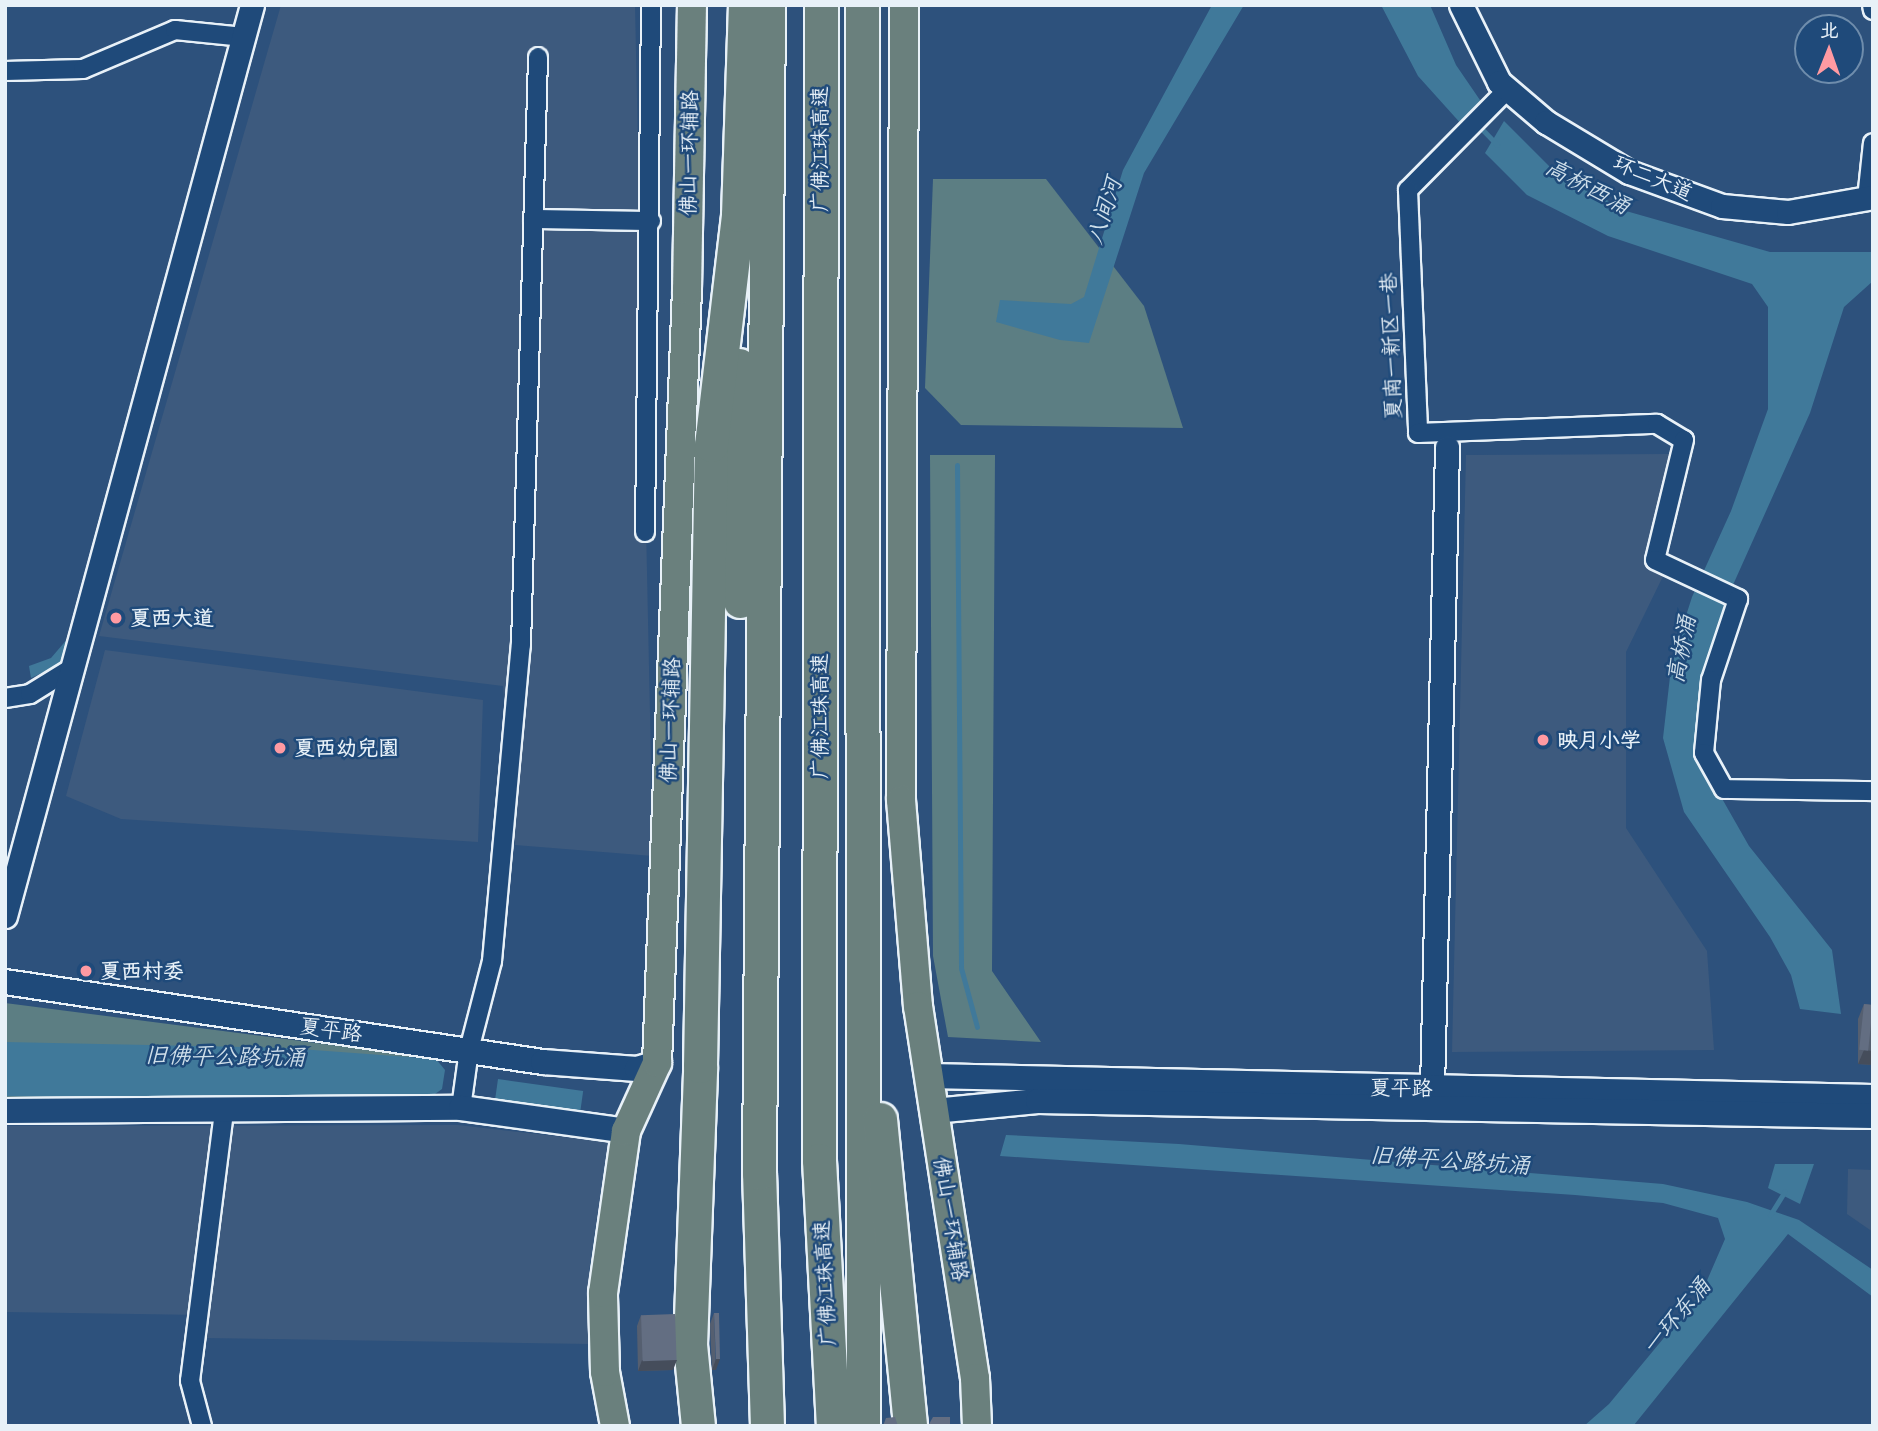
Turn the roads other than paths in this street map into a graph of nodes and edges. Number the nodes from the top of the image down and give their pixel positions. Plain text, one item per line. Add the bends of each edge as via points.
1 (252, 5) edge
2 (651, 5) edge
3 (692, 5) edge
4 (745, 5) edge
5 (768, 5) edge
6 (821, 5) edge
7 (863, 5) edge
8 (904, 5) edge
9 (1461, 5) edge
10 (244, 37) junction
11 (538, 57) dead end
12 (5, 71) edge
13 (1507, 90) junction
14 (1873, 143) edge
15 (1870, 198) edge
16 (738, 215) junction
17 (533, 219) junction
18 (651, 221) junction
19 (1447, 447) dead end
20 (645, 532) dead end
21 (72, 668) junction
22 (5, 698) edge
23 (1873, 791) edge
24 (5, 916) edge
25 (860, 918) junction
26 (5, 982) edge
27 (469, 1050) junction
28 (657, 1063) junction
29 (929, 1076) junction
30 (1432, 1089) junction
31 (1873, 1097) edge
32 (759, 1106) junction
33 (461, 1108) junction
34 (225, 1110) junction
35 (5, 1111) edge
36 (934, 1111) junction
37 (1873, 1116) edge
38 (626, 1131) junction
39 (202, 1426) edge
40 (615, 1426) edge
41 (698, 1426) edge
42 (767, 1426) edge
43 (833, 1426) edge
44 (863, 1426) edge
45 (909, 1426) edge
46 (977, 1426) edge

1 - 10 street
2 - 18 street
3 - 28 main road, 佛山一环辅路 via 687,290
4 - 16 highway
5 - 32 highway
6 - 43 highway, 广佛江珠高速 via 819,1160
7 - 25 highway
8 - 29 main road, 佛山一环辅路 via 901,800 918,1006
9 - 13 street, 环二大道
10 - 12 street via 175,30 83,69
10 - 21 street
11 - 17 street
13 - 15 street, 环二大道 via 1546,122 1629,172 1722,206 1788,212
13 - 23 street, 夏南一新区一巷 via 1408,190 1418,433 1657,424 1684,440 1655,560 1738,599 1711,680 1704,753 1724,789
14 - 15 street
16 - 32 highway via 741,973
16 - 41 highway via 711,445 690,1345
17 - 18 street
17 - 27 street via 521,645 492,961
18 - 20 street
19 - 30 street
21 - 22 street via 30,694
21 - 24 street
25 - 44 highway
25 - 45 highway
26 - 27 main road, 夏平路
27 - 28 main road, 夏平路 via 637,1069
27 - 33 street
28 - 38 main road, 佛山一环辅路
29 - 30 main road, 夏平路
29 - 36 main road, 佛山一环辅路
30 - 31 main road, 夏平路
32 - 42 highway
33 - 34 main road
33 - 38 main road
34 - 35 main road
34 - 39 street via 190,1381
36 - 37 main road, 夏平路 via 1038,1101
36 - 46 main road, 佛山一环辅路 via 975,1378
38 - 40 main road, 佛山一环辅路 via 603,1293 605,1372

